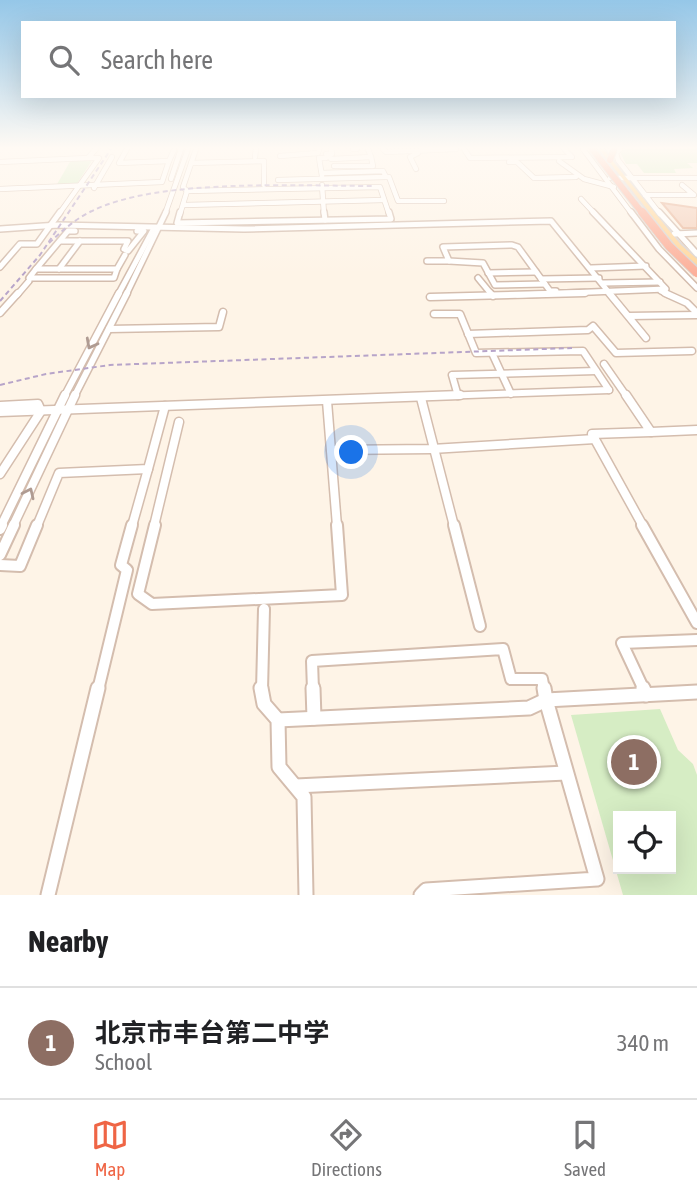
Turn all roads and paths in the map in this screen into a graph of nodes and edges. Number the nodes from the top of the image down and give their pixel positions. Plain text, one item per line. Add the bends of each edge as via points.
1 (75, 191) edge
2 (166, 191) edge
3 (172, 191) edge
4 (185, 191) edge
5 (322, 191) edge
6 (381, 191) edge
7 (394, 191) edge
8 (617, 191) edge
9 (622, 191) edge
10 (626, 191) edge
11 (637, 191) edge
12 (638, 191) edge
13 (641, 191) edge
14 (689, 191) edge
15 (645, 195) junction
16 (581, 199) dead end
17 (384, 200) junction
18 (323, 201) junction
19 (444, 201) dead end
20 (184, 205) junction
21 (325, 220) junction
22 (50, 226) junction
23 (157, 228) junction
24 (0, 229) edge
25 (650, 233) junction
26 (697, 233) edge
27 (658, 234) junction
28 (672, 234) junction
29 (60, 241) junction
30 (80, 241) junction
31 (132, 244) dead end
32 (126, 253) junction
33 (677, 254) junction
34 (697, 254) edge
35 (143, 255) junction
36 (427, 261) dead end
37 (449, 261) junction
38 (697, 263) edge
39 (1, 265) edge
40 (646, 266) junction
41 (591, 268) junction
42 (36, 269) junction
43 (59, 269) junction
44 (117, 269) junction
45 (536, 272) junction
46 (488, 273) junction
47 (697, 273) edge
48 (478, 278) dead end
49 (601, 280) junction
50 (29, 281) dead end
51 (543, 281) junction
52 (660, 282) junction
53 (697, 288) edge
54 (610, 291) junction
55 (661, 291) junction
56 (492, 296) junction
57 (430, 297) dead end
58 (222, 312) dead end
59 (0, 313) edge
60 (434, 314) dead end
61 (697, 314) edge
62 (629, 316) junction
63 (593, 326) junction
64 (532, 327) dead end
65 (109, 329) junction
66 (468, 334) junction
67 (646, 338) dead end
68 (692, 351) dead end
69 (492, 353) junction
70 (604, 364) dead end
71 (596, 371) junction
72 (501, 374) junction
73 (511, 394) junction
74 (458, 396) junction
75 (421, 398) junction
76 (327, 401) junction
77 (0, 406) edge
78 (164, 406) junction
79 (68, 409) junction
80 (59, 410) junction
81 (41, 411) junction
82 (0, 412) edge
83 (179, 422) dead end
84 (697, 430) edge
85 (651, 432) junction
86 (595, 439) junction
87 (434, 449) junction
88 (331, 450) junction
89 (148, 469) junction
90 (0, 474) edge
91 (0, 529) edge
92 (0, 555) edge
93 (0, 565) edge
94 (264, 609) dead end
95 (697, 623) edge
96 (480, 626) dead end
97 (697, 640) edge
98 (697, 692) edge
99 (646, 695) junction
100 (546, 700) junction
101 (314, 718) junction
102 (278, 720) junction
103 (566, 773) junction
104 (296, 786) junction
105 (48, 895) edge
106 (306, 895) edge
107 (421, 895) edge

1 - 22 street
2 - 23 street
3 - 23 street
4 - 20 street
5 - 18 street
6 - 17 street
7 - 19 street via 398,201
8 - 25 street
9 - 27 main road
10 - 33 highway, bridge
11 - 38 highway
12 - 28 main road
13 - 15 street
14 - 15 street via 694,195
15 - 28 street
16 - 40 street
17 - 18 street
17 - 21 street via 391,219
18 - 20 street
18 - 21 street
20 - 21 street via 177,223
22 - 23 street
22 - 24 street
22 - 39 street via 37,244 20,244
23 - 35 street
23 - 41 street via 551,221
25 - 27 street
25 - 53 street via 659,249
26 - 28 street
27 - 28 street
27 - 33 main road
28 - 34 street
28 - 38 main road
29 - 30 street
29 - 32 street via 68,231 144,231
29 - 42 street
30 - 32 street via 128,241
30 - 43 street
31 - 32 street
32 - 35 street
32 - 44 street
33 - 47 main road
35 - 65 street
35 -> 80 street
36 - 37 street
37 - 45 street via 443,247 512,245
37 - 46 street via 480,261
40 - 41 street
40 - 52 street
41 - 49 street
42 - 43 street
42 - 44 street via 29,278 114,278
43 - 44 street
45 - 46 street
45 - 51 street
46 - 51 street via 495,285
48 - 56 street
49 - 51 street
49 - 52 street
49 - 54 street
50 - 59 street
51 - 54 street via 550,291
52 - 55 street via 666,289
54 - 55 street
54 - 56 street
54 - 62 street
55 - 61 street via 687,303
56 - 57 street
58 - 65 street via 219,327
60 - 66 street via 460,314
61 - 62 street
62 - 67 street
63 - 64 street
63 - 66 street via 588,330
63 - 68 street via 616,353
65 - 79 street
66 - 69 street via 476,354
69 - 71 street via 583,351
69 - 72 street
70 - 85 street
71 - 72 street
71 - 73 street via 609,390
72 - 73 street
72 - 74 street via 452,375
73 - 74 street
74 - 75 street
75 - 76 street
75 - 87 street
76 - 78 street
76 - 88 street
77 - 81 street via 38,404
78 - 79 street
78 - 89 street
79 - 80 street
92 -> 79 street
80 - 81 street
80 - 91 street
81 - 82 street
81 - 90 street
83 - 88 street via 138,594 152,604 342,595
84 - 85 street
85 - 86 street via 592,434
86 - 87 street
86 - 95 street
87 - 88 street
87 - 96 street
89 - 93 street via 59,473 20,566
89 - 105 street via 121,565 127,570
94 - 102 street via 261,686 264,704
97 - 99 street via 622,643
98 - 99 street
99 - 100 street
100 - 101 street via 529,708
100 - 101 street via 542,679 511,679 503,649 312,661
100 - 103 street
101 - 102 street
102 - 104 street via 279,767
103 - 104 street
103 - 107 street via 597,879 426,890
104 - 106 street via 304,797

